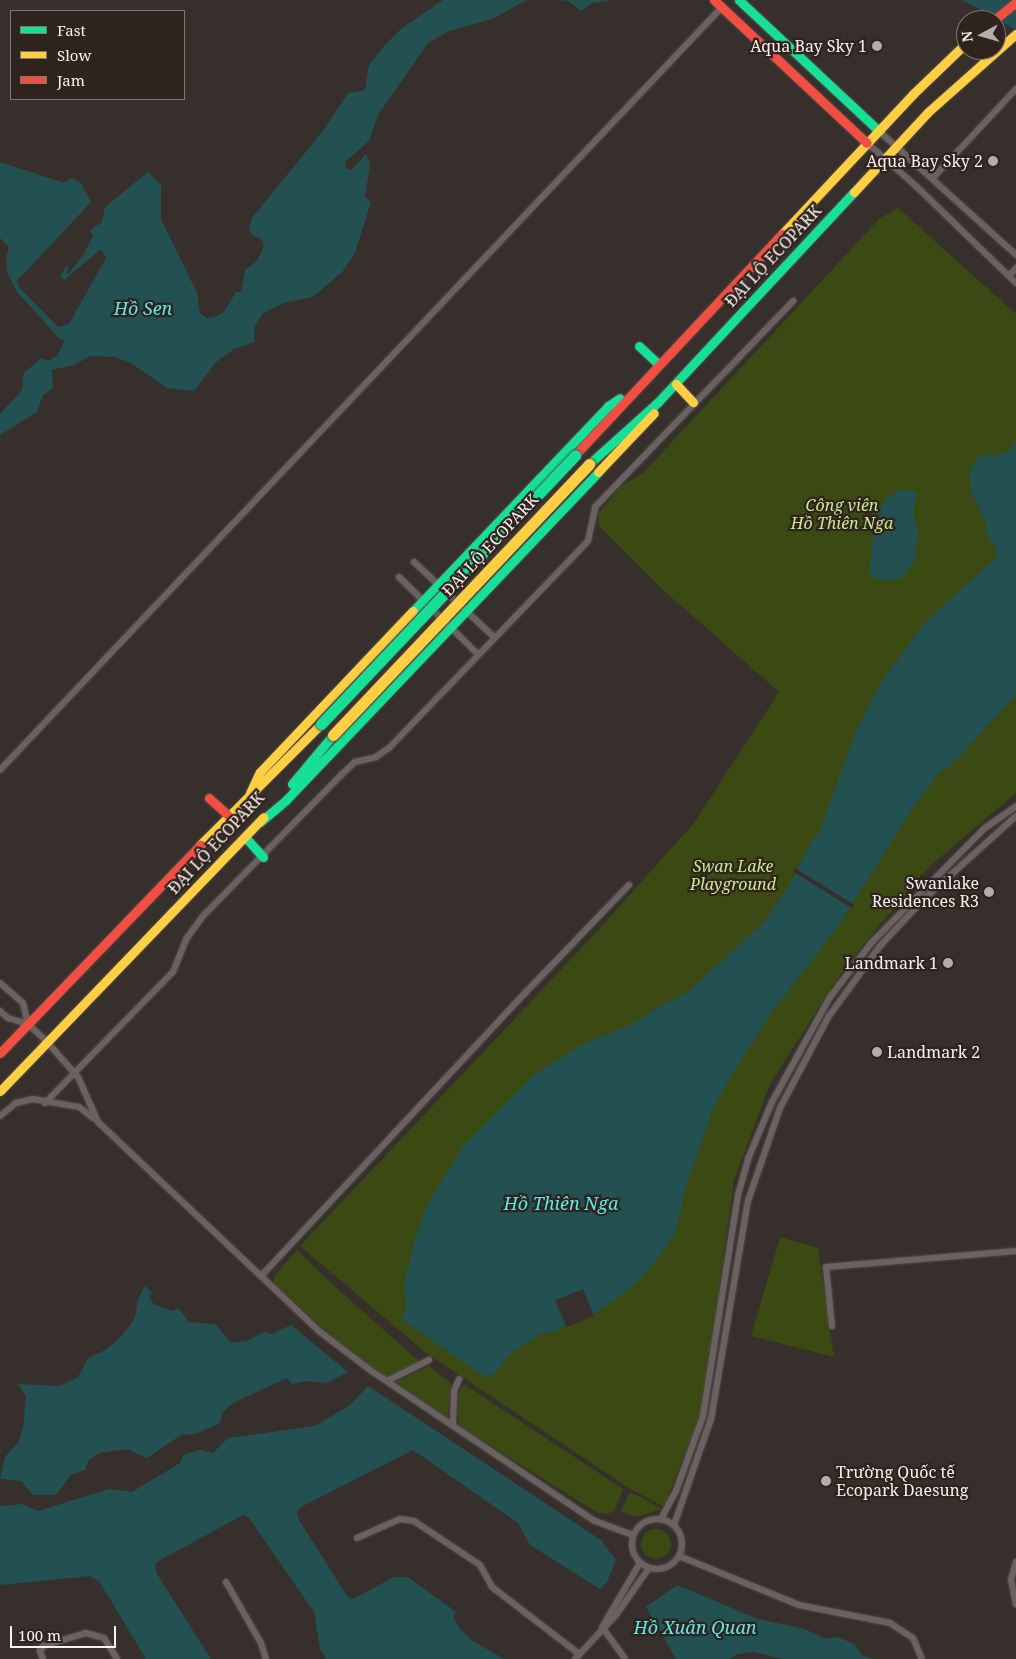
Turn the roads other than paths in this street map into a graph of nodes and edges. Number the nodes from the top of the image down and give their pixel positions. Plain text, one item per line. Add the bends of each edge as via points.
1 (739, 0) edge
2 (1016, 2) edge
3 (718, 4) edge
4 (1006, 10) edge
5 (1016, 34) edge
6 (956, 53) edge
7 (1016, 89) edge
8 (879, 131) junction
9 (867, 143) junction
10 (897, 146) junction
11 (886, 160) junction
12 (932, 178) junction
13 (1016, 255) edge
14 (1016, 268) edge
15 (1009, 276) junction
16 (1016, 283) edge
17 (793, 301) dead end
18 (639, 346) dead end
19 (658, 364) junction
20 (676, 384) junction
21 (637, 386) junction
22 (658, 402) junction
23 (693, 402) junction
24 (414, 562) dead end
25 (399, 577) dead end
26 (438, 585) junction
27 (423, 601) junction
28 (466, 611) junction
29 (450, 627) junction
30 (494, 637) junction
31 (478, 654) junction
32 (0, 770) edge
33 (250, 793) junction
34 (210, 798) dead end
35 (1016, 806) edge
36 (228, 816) junction
37 (1016, 816) edge
38 (260, 822) junction
39 (245, 838) junction
40 (264, 857) junction
41 (630, 885) dead end
42 (886, 927) junction
43 (892, 933) junction
44 (0, 983) edge
45 (0, 1011) edge
46 (28, 1024) junction
47 (47, 1042) junction
48 (0, 1053) edge
49 (74, 1073) junction
50 (0, 1091) edge
51 (46, 1102) junction
52 (0, 1116) edge
53 (764, 1119) junction
54 (98, 1122) junction
55 (773, 1122) junction
56 (1016, 1251) edge
57 (726, 1269) junction
58 (734, 1270) junction
59 (262, 1275) junction
60 (832, 1326) dead end
61 (429, 1360) dead end
62 (459, 1379) dead end
63 (387, 1381) junction
64 (703, 1416) junction
65 (711, 1419) junction
66 (453, 1424) junction
67 (661, 1519) junction
68 (674, 1525) junction
69 (633, 1535) junction
70 (357, 1538) dead end
71 (679, 1556) junction
72 (1016, 1562) edge
73 (640, 1563) junction
74 (649, 1568) junction
75 (226, 1582) dead end
76 (1016, 1604) edge
77 (602, 1627) junction
78 (577, 1656) edge
79 (43, 1659) edge
80 (118, 1659) edge
81 (266, 1659) edge
82 (625, 1659) edge
83 (922, 1659) edge

1 - 8 main road
2 - 4 main road
3 - 9 main road
3 - 32 street
5 - 10 main road, ĐẠI LỘ ECOPARK via 947,93
6 - 8 main road, ĐẠI LỘ ECOPARK
7 - 12 street
8 - 9 main road, ĐẠI LỘ ECOPARK
8 - 10 street
9 - 11 street
9 - 19 main road, ĐẠI LỘ ECOPARK
10 - 11 main road, ĐẠI LỘ ECOPARK
10 - 12 street
11 - 15 street
11 - 20 main road, ĐẠI LỘ ECOPARK
12 - 13 street
14 - 15 street
15 - 16 street
17 - 23 street
18 - 19 main road
19 - 21 main road, ĐẠI LỘ ECOPARK
20 - 22 main road, ĐẠI LỘ ECOPARK
20 - 23 main road
21 - 26 main road via 608,406
21 - 33 main road, ĐẠI LỘ ECOPARK, bridge via 321,724
22 - 28 main road via 653,416
22 - 38 main road, ĐẠI LỘ ECOPARK, bridge via 589,464 333,735
23 - 30 street via 595,507 588,541
24 - 26 street
25 - 27 street
26 - 27 main road
26 - 28 street
27 - 29 street
27 - 33 main road via 260,772
28 - 29 main road
28 - 30 street
29 - 31 street
29 - 38 main road via 286,800
30 - 31 street
31 - 40 street via 389,748 376,757 355,762
33 - 36 main road, ĐẠI LỘ ECOPARK
34 - 36 main road
35 - 42 street via 985,828
36 - 46 main road, ĐẠI LỘ ECOPARK
37 - 43 street via 934,889
38 - 39 main road, ĐẠI LỘ ECOPARK
39 - 40 main road
39 - 47 main road, ĐẠI LỘ ECOPARK
40 - 49 street via 202,918 187,938 173,972
41 - 59 street
42 - 43 street
42 - 53 street via 830,997 800,1046
43 - 55 street via 829,1016
44 - 46 street via 23,1003
45 - 46 street via 8,1018
46 - 47 street
46 - 48 main road, ĐẠI LỘ ECOPARK
47 - 49 street
47 - 50 main road, ĐẠI LỘ ECOPARK
49 - 51 street
49 - 54 street
51 - 52 street via 26,1099
51 - 54 street via 79,1107
53 - 55 street
53 - 57 street via 738,1195
54 - 59 street
55 - 58 street via 748,1201
56 - 60 street via 826,1267
57 - 58 street
57 - 64 street
58 - 65 street
59 - 63 street via 272,1289 320,1332
61 - 63 street
62 - 66 street via 454,1390
63 - 66 street
64 - 65 street
64 - 67 street via 676,1491
65 - 68 street
66 - 69 street via 595,1521
67 - 68 street
67 - 69 street via 642,1524
68 - 71 street via 682,1540
69 - 73 street via 632,1547
70 - 78 street via 400,1520 414,1521 480,1565 492,1587
71 - 74 street via 663,1568
71 - 83 street via 799,1605 890,1623 913,1638
72 - 76 street via 1011,1579
73 - 74 street
73 - 77 street
74 - 77 street via 616,1615
75 - 81 street via 261,1643
77 - 78 street
77 - 82 street
79 - 80 street via 40,1652 44,1646 86,1633 104,1638

